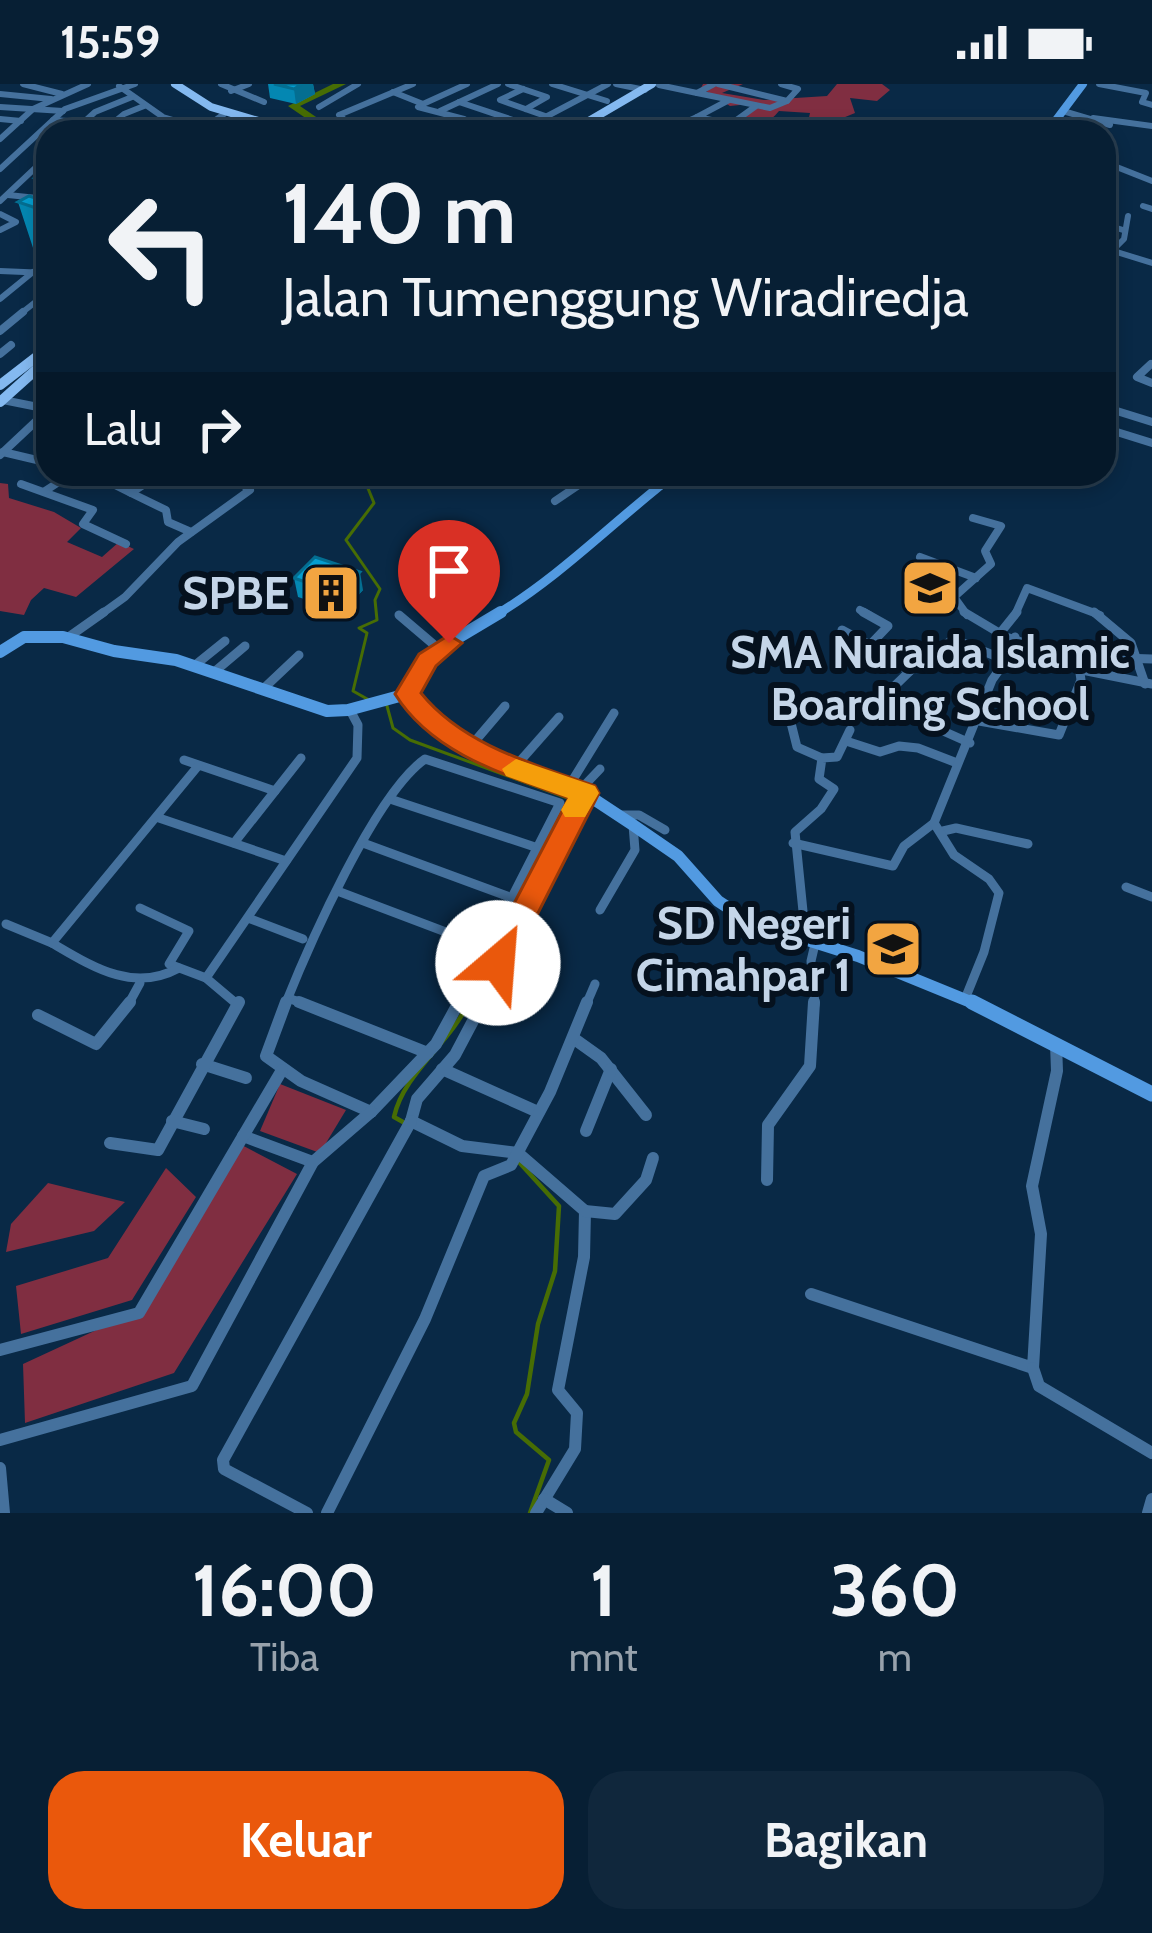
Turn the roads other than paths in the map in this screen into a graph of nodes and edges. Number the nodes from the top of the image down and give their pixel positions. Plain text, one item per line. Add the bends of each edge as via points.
1 (23, 84) edge
2 (84, 84) edge
3 (136, 84) edge
4 (164, 84) edge
5 (175, 84) edge
6 (221, 84) edge
7 (249, 84) edge
8 (358, 84) edge
9 (443, 84) edge
10 (466, 84) edge
11 (498, 84) edge
12 (508, 84) edge
13 (552, 84) edge
14 (612, 84) edge
15 (716, 84) edge
16 (767, 84) edge
17 (781, 84) edge
18 (1084, 84) edge
19 (1099, 84) edge
20 (411, 85) edge
21 (118, 86) edge
22 (654, 86) edge
23 (456, 89) junction
24 (523, 89) junction
25 (231, 91) junction
26 (348, 91) junction
27 (393, 92) junction
28 (695, 92) junction
29 (756, 93) junction
30 (0, 94) edge
31 (62, 94) junction
32 (474, 95) junction
33 (590, 96) junction
34 (439, 97) junction
35 (132, 98) junction
36 (51, 99) junction
37 (376, 99) junction
38 (729, 100) junction
39 (608, 101) dead end
40 (787, 101) junction
41 (459, 102) junction
42 (423, 104) junction
43 (680, 104) dead end
44 (1152, 105) edge
45 (144, 106) junction
46 (205, 106) junction
47 (757, 106) junction
48 (0, 107) edge
49 (319, 107) dead end
50 (33, 109) junction
51 (524, 109) junction
52 (63, 111) junction
53 (440, 111) junction
54 (1063, 111) junction
55 (224, 115) junction
56 (697, 116) junction
57 (244, 117) junction
58 (548, 117) junction
59 (606, 117) junction
60 (1093, 118) junction
61 (0, 119) edge
62 (53, 120) edge
63 (86, 120) edge
64 (118, 120) edge
65 (171, 120) edge
66 (216, 120) edge
67 (240, 120) edge
68 (254, 120) edge
69 (342, 120) edge
70 (462, 120) edge
71 (512, 120) edge
72 (542, 120) edge
73 (599, 120) edge
74 (601, 120) edge
75 (689, 120) edge
76 (714, 120) edge
77 (737, 120) edge
78 (1056, 120) edge
79 (1098, 120) edge
80 (1108, 120) edge
81 (21, 121) junction
82 (1116, 121) edge
83 (1152, 126) edge
84 (2, 134) edge
85 (36, 136) edge
86 (9, 161) junction
87 (36, 161) edge
88 (1116, 168) edge
89 (0, 169) edge
90 (36, 169) edge
91 (1152, 181) edge
92 (8, 195) junction
93 (36, 198) edge
94 (0, 201) edge
95 (1143, 206) dead end
96 (1152, 209) edge
97 (0, 214) edge
98 (1128, 217) dead end
99 (0, 230) edge
100 (1116, 230) edge
101 (1124, 234) junction
102 (1116, 249) edge
103 (1116, 252) edge
104 (1152, 263) edge
105 (0, 271) edge
106 (33, 272) junction
107 (36, 272) edge
108 (0, 288) edge
109 (14, 290) junction
110 (0, 299) edge
111 (36, 302) edge
112 (0, 318) edge
113 (13, 320) junction
114 (0, 331) edge
115 (11, 345) dead end
116 (1152, 352) edge
117 (0, 354) edge
118 (36, 362) edge
119 (36, 363) edge
120 (1151, 364) edge
121 (1152, 383) edge
122 (0, 385) edge
123 (1, 400) edge
124 (36, 407) edge
125 (1116, 411) edge
126 (1152, 422) edge
127 (35, 426) edge
128 (1116, 432) edge
129 (1152, 443) edge
130 (2, 453) edge
131 (36, 460) edge
132 (21, 484) dead end
133 (53, 486) edge
134 (117, 486) edge
135 (142, 486) edge
136 (245, 486) edge
137 (577, 486) edge
138 (661, 486) edge
139 (45, 491) junction
140 (131, 493) junction
141 (555, 501) dead end
142 (973, 518) dead end
143 (191, 532) junction
144 (125, 544) dead end
145 (920, 557) dead end
146 (976, 578) junction
147 (428, 610) dead end
148 (860, 610) dead end
149 (399, 615) dead end
150 (842, 630) dead end
151 (1001, 632) junction
152 (463, 634) junction
153 (70, 636) junction
154 (1015, 637) junction
155 (225, 641) dead end
156 (3, 644) edge
157 (868, 644) junction
158 (245, 646) dead end
159 (440, 649) junction
160 (299, 655) dead end
161 (1006, 658) junction
162 (1146, 658) edge
163 (1035, 664) dead end
164 (1080, 664) junction
165 (194, 666) junction
166 (910, 671) junction
167 (213, 673) junction
168 (1149, 684) edge
169 (263, 688) junction
170 (407, 694) junction
171 (505, 706) dead end
172 (359, 708) junction
173 (614, 713) dead end
174 (559, 717) dead end
175 (979, 722) junction
176 (791, 723) dead end
177 (970, 743) junction
178 (470, 747) junction
179 (301, 758) dead end
180 (822, 758) junction
181 (184, 760) dead end
182 (957, 764) junction
183 (198, 766) junction
184 (600, 769) dead end
185 (507, 775) junction
186 (274, 791) junction
187 (565, 791) junction
188 (393, 800) junction
189 (616, 815) junction
190 (159, 818) junction
191 (633, 825) junction
192 (939, 827) junction
193 (665, 830) dead end
194 (234, 843) junction
195 (363, 843) junction
196 (793, 843) junction
197 (1028, 844) dead end
198 (538, 848) junction
199 (286, 861) junction
200 (1126, 887) dead end
201 (340, 892) junction
202 (1152, 897) edge
203 (515, 899) junction
204 (140, 908) dead end
205 (600, 910) dead end
206 (248, 918) junction
207 (6, 924) dead end
208 (303, 939) dead end
209 (811, 942) junction
210 (52, 943) junction
211 (488, 948) junction
212 (179, 968) junction
213 (206, 978) junction
214 (140, 983) junction
215 (595, 984) dead end
216 (289, 998) junction
217 (965, 999) junction
218 (38, 1015) dead end
219 (573, 1038) junction
220 (1056, 1044) junction
221 (428, 1053) junction
222 (202, 1064) junction
223 (442, 1069) junction
224 (611, 1069) junction
225 (282, 1070) junction
226 (246, 1078) dead end
227 (1152, 1094) edge
228 (371, 1112) junction
229 (538, 1112) junction
230 (646, 1115) dead end
231 (172, 1120) junction
232 (408, 1124) junction
233 (204, 1129) dead end
234 (586, 1132) dead end
235 (243, 1136) junction
236 (110, 1143) dead end
237 (515, 1158) junction
238 (653, 1158) dead end
239 (313, 1162) junction
240 (767, 1180) dead end
241 (585, 1211) junction
242 (811, 1294) dead end
243 (0, 1351) edge
244 (1033, 1368) junction
245 (0, 1440) edge
246 (1152, 1453) edge
247 (0, 1468) edge
248 (1152, 1498) edge
249 (540, 1506) edge
250 (4, 1513) edge
251 (307, 1513) edge
252 (327, 1513) edge
253 (567, 1513) edge
254 (1148, 1513) edge

1 - 30 street
1 - 31 street
2 - 31 street
3 - 21 street
4 - 46 main road
5 - 46 main road
6 - 25 street
7 - 25 street
8 - 26 street
9 - 23 street
10 - 23 street
11 - 32 street
12 - 24 street
13 - 33 street
14 - 22 street
14 - 33 street
15 - 28 street
15 - 29 street
16 - 29 street
17 - 40 street via 798,89
18 - 54 street
19 - 44 street via 1146,93 1142,102
20 - 27 street
20 - 34 street
21 - 35 street
21 - 52 street
22 - 28 street
22 - 59 main road
22 - 59 main road
23 - 32 street
23 - 34 street
24 - 51 street via 500,100
24 - 51 street via 547,98
25 - 57 street via 264,102
26 - 37 street
26 - 49 street
27 - 37 street
27 - 42 street
28 - 38 street
28 - 43 street
29 - 40 street
30 - 36 street
31 - 36 street
32 - 41 street
33 - 39 street
33 - 58 street
34 - 42 street
35 - 45 street
35 - 63 street
36 - 50 street
37 - 69 street
38 - 47 street
38 - 56 street
40 - 47 street
41 - 53 street
41 - 71 street
42 - 53 street
45 - 64 street
45 - 65 street
46 - 55 main road
46 - 57 main road
47 - 77 street
48 - 50 street
50 - 52 street
50 - 81 street
51 - 58 street
52 - 62 street
53 - 70 street
54 - 60 street
54 - 78 street
55 - 66 street
55 - 67 main road
56 - 75 street
56 - 76 street
57 - 68 main road
58 - 72 street
59 - 73 main road
59 - 74 main road
60 - 79 street
60 - 80 street
61 - 81 street
81 - 84 street
82 - 83 street
85 - 86 street
86 - 87 street
86 - 89 street
88 - 91 street
90 - 92 street
92 - 93 street
92 - 94 street
95 - 96 street
97 - 99 street via 16,222
98 - 101 street
100 - 101 street
101 - 102 street via 1132,241
103 - 104 street
105 - 106 street
106 - 107 street
106 - 109 street
108 - 109 street
109 - 110 street
111 - 113 street
112 - 113 street
113 - 114 street
115 - 117 street
116 - 120 street
118 - 122 main road
119 - 123 main road
120 - 121 street via 1136,377
123 - 124 street
125 - 126 street
127 - 130 street
128 - 129 street
130 - 131 street
132 - 139 street
133 - 139 street
134 - 140 street
135 - 140 street
136 - 143 street via 250,490
137 - 141 street
138 - 152 street via 533,593
139 - 144 street via 93,510 83,524
140 - 143 street
142 - 146 street via 1000,526 986,551 991,564
143 - 153 street via 138,586
145 - 146 street
146 - 151 street via 953,601 984,629
147 - 152 street
148 - 157 street via 888,626
149 - 159 street
150 - 157 street
151 - 154 street
151 - 162 street via 1032,587 1113,623
152 - 159 street
153 - 156 street via 28,634
153 - 165 street
154 - 161 street
154 - 164 street
155 - 165 street
157 - 166 street
158 - 167 street
159 - 170 street
160 - 169 street
161 - 163 street
161 - 166 street via 953,638
161 - 175 street
162 - 164 street
162 - 168 street
164 - 168 street
164 - 175 street via 1059,735
165 - 167 street
166 - 177 street via 878,702
167 - 169 street
169 - 172 street via 324,710
170 - 172 street
170 - 178 street via 429,721
171 - 178 street
172 - 199 street via 357,758
173 - 187 street
174 - 185 street
175 - 177 street
176 - 180 street via 797,747
177 - 182 street
178 - 185 street
179 - 186 street
180 - 182 street via 837,758 848,735 880,752 906,745
180 - 196 street via 817,775 834,789
181 - 183 street
182 - 192 street
183 - 186 street
183 - 190 street
184 - 187 street
185 - 187 street
185 - 187 street
185 - 188 street via 425,760 408,771
186 - 194 street
187 - 189 street
187 - 198 street
187 - 223 street via 466,1035
188 - 195 street
188 - 198 street
189 - 191 street
189 - 193 street via 639,815
190 - 194 street
190 - 210 street
191 - 205 street via 635,850
191 - 209 street via 678,856 718,901 750,922
192 - 196 street via 904,846 893,866
192 - 197 street
192 - 217 street via 949,849 999,893
194 - 199 street
195 - 201 street
195 - 203 street
196 - 209 street
198 - 203 street
199 - 206 street
200 - 202 street
201 - 211 street
201 - 216 street
203 - 211 street
204 - 212 street via 189,932 169,962
206 - 208 street
206 - 213 street
207 - 210 street
209 - 217 street
209 - 240 street via 810,1066 769,1125
210 - 214 street
211 - 221 street
212 - 213 street
212 - 214 street
213 - 222 street via 240,1004
214 - 218 street via 96,1043
215 - 219 street
216 - 221 street
216 - 225 street via 266,1056
217 - 220 street
219 - 224 street
219 - 229 street
220 - 227 street
220 - 244 street via 1032,1186 1041,1234
221 - 228 street
222 - 226 street
222 - 231 street
223 - 229 street
223 - 232 street via 416,1096
224 - 230 street
224 - 234 street
225 - 228 street
225 - 235 street
228 - 239 street
229 - 237 street
231 - 233 street
231 - 236 street via 154,1153
232 - 237 street
232 - 251 street via 223,1460 224,1469
235 - 239 street
235 - 243 street via 139,1313
237 - 241 street
237 - 252 street via 484,1175 425,1319
238 - 241 street via 646,1180 616,1214
239 - 245 street via 192,1386
241 - 249 street via 558,1390 577,1413 575,1449
242 - 244 street
244 - 246 street via 1039,1386
247 - 250 street
248 - 254 street
249 - 253 street

